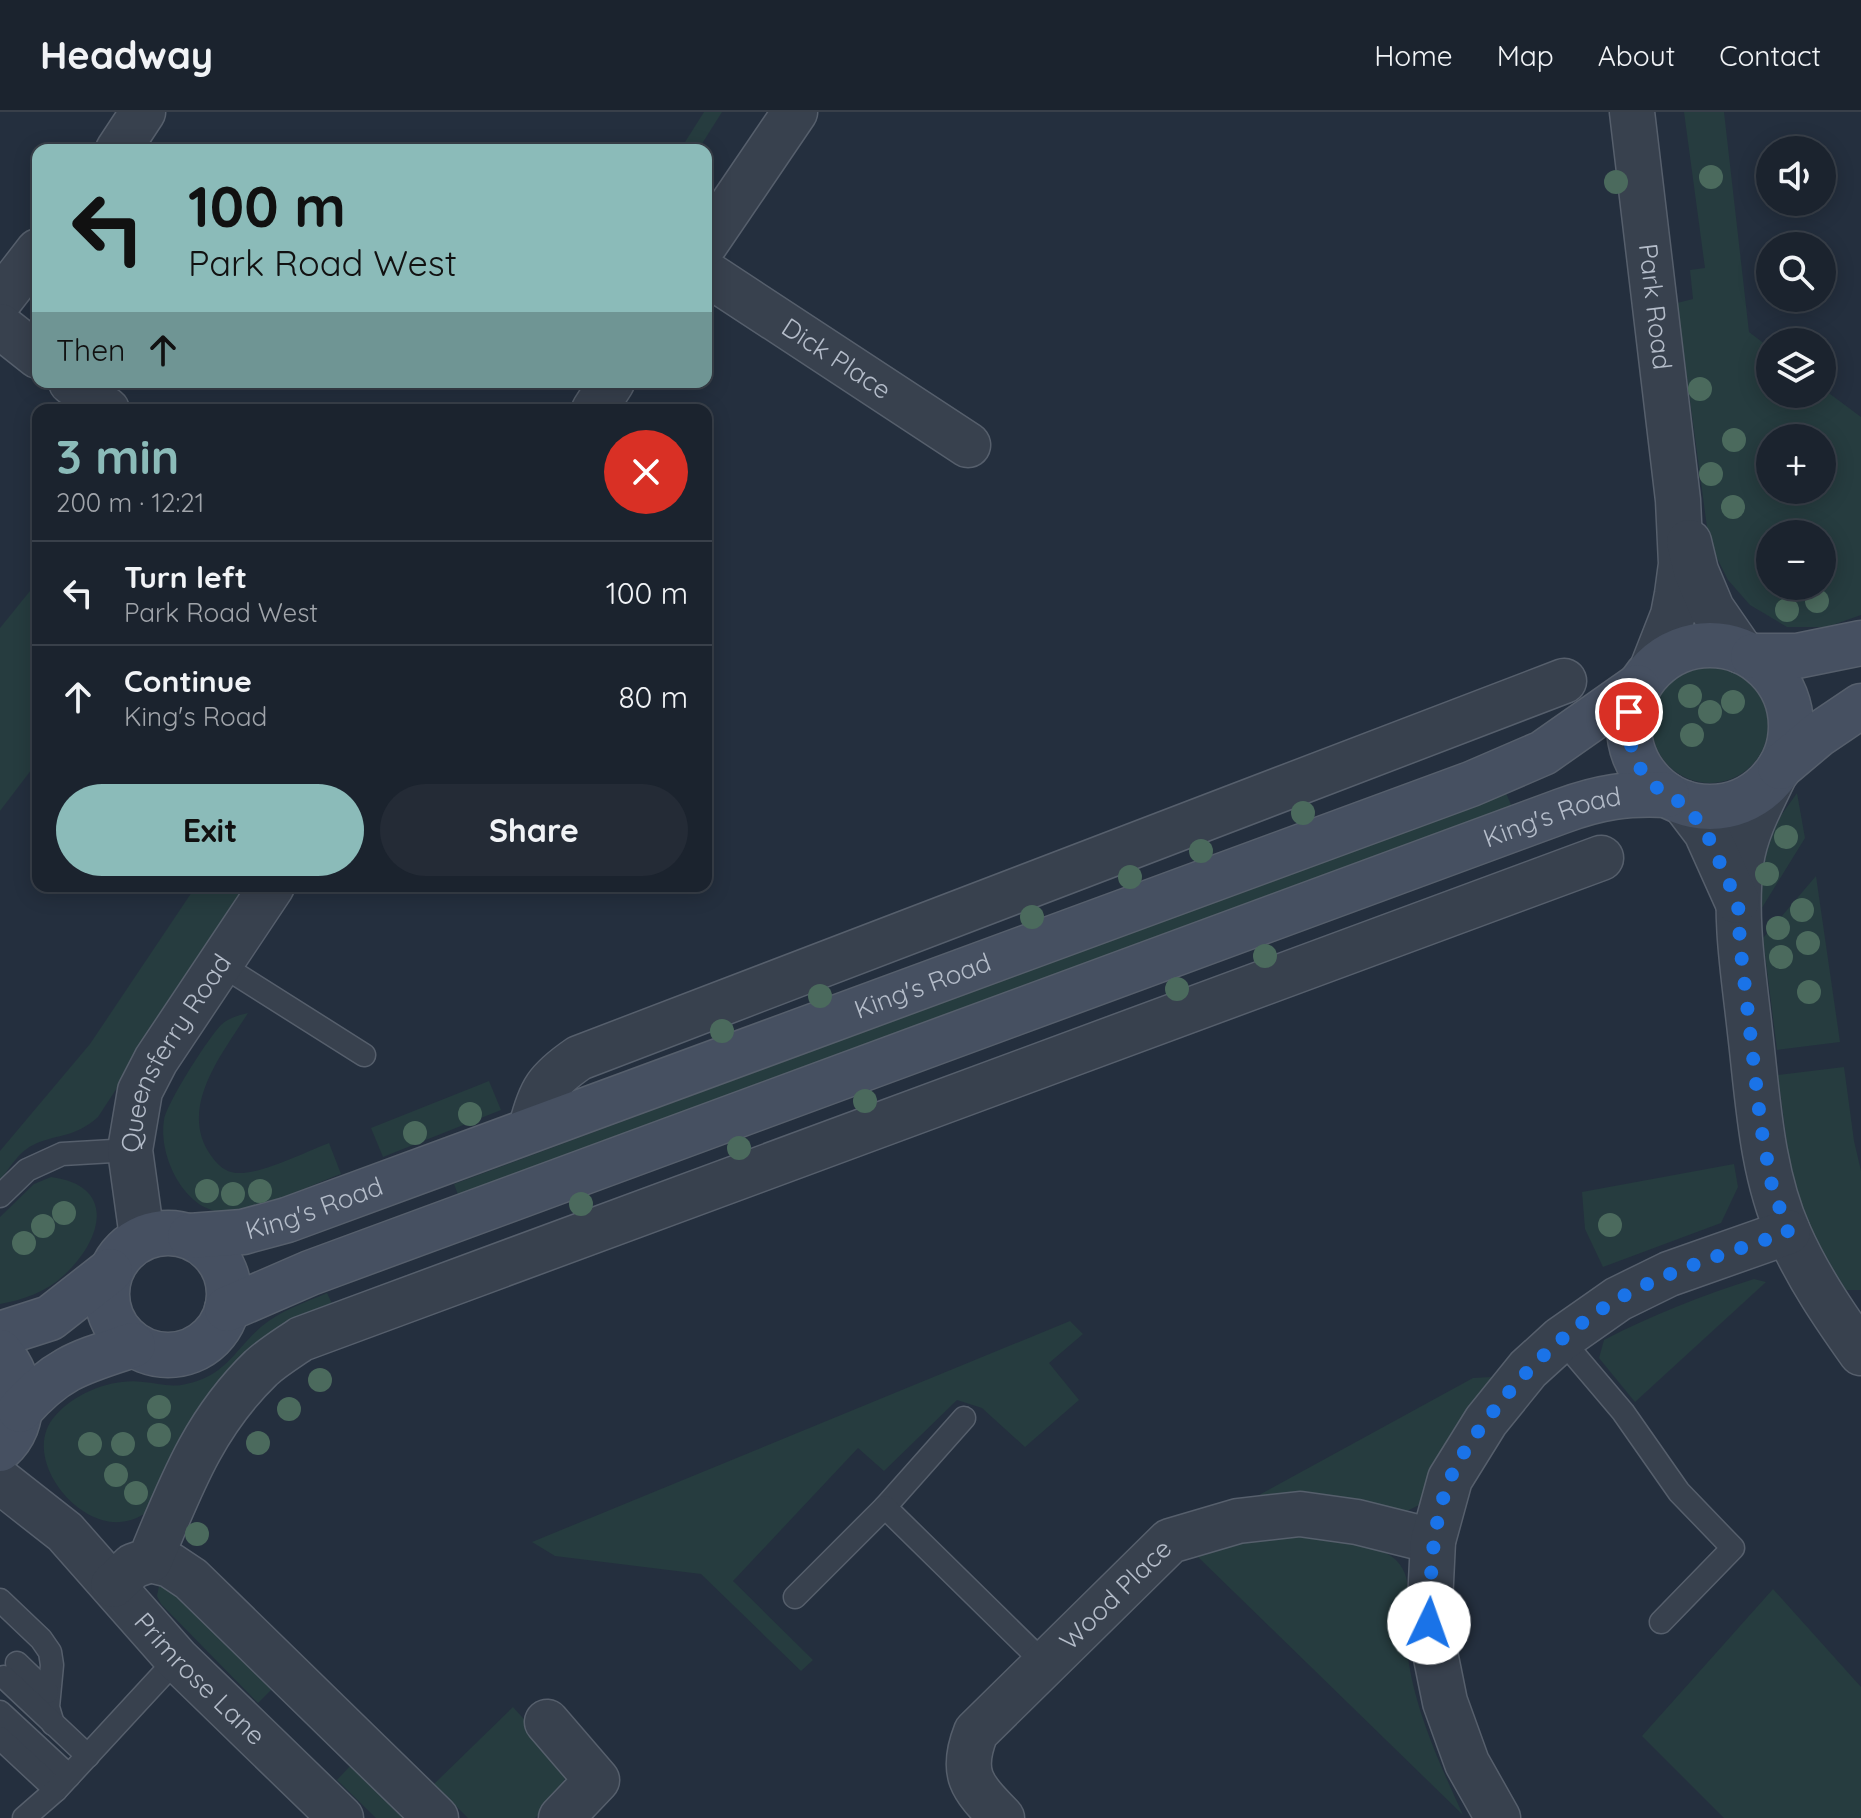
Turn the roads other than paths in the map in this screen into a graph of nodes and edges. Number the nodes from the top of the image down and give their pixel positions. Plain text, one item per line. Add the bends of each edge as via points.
1 (143, 112) edge
2 (795, 112) edge
3 (1632, 112) edge
4 (122, 144) edge
5 (712, 234) edge
6 (32, 259) edge
7 (712, 277) edge
8 (0, 300) edge
9 (0, 326) edge
10 (32, 351) edge
11 (79, 388) edge
12 (99, 404) edge
13 (968, 445) dead end
14 (1678, 500) junction
15 (1861, 643) edge
16 (1747, 654) junction
17 (1645, 677) junction
18 (1564, 681) dead end
19 (1861, 706) edge
20 (1449, 726) junction
21 (1776, 773) junction
22 (1471, 784) junction
23 (1675, 799) junction
24 (1601, 858) dead end
25 (1434, 859) junction
26 (268, 892) edge
27 (1738, 903) junction
28 (1454, 911) junction
29 (220, 964) junction
30 (364, 1055) dead end
31 (531, 1128) junction
32 (130, 1150) junction
33 (0, 1196) edge
34 (1788, 1232) junction
35 (190, 1236) junction
36 (142, 1237) junction
37 (110, 1271) junction
38 (227, 1309) junction
39 (1849, 1314) edge
40 (0, 1334) edge
41 (1561, 1339) junction
42 (133, 1345) junction
43 (0, 1352) edge
44 (1861, 1353) edge
45 (964, 1418) dead end
46 (12, 1429) edge
47 (0, 1481) edge
48 (885, 1507) junction
49 (65, 1532) junction
50 (1433, 1541) junction
51 (150, 1560) junction
52 (113, 1585) junction
53 (795, 1597) dead end
54 (0, 1600) edge
55 (1661, 1622) dead end
56 (177, 1659) junction
57 (1045, 1664) junction
58 (47, 1692) junction
59 (0, 1712) edge
60 (547, 1722) dead end
61 (53, 1724) junction
62 (0, 1738) edge
63 (88, 1756) junction
64 (63, 1783) junction
65 (24, 1818) edge
66 (341, 1818) edge
67 (436, 1818) edge
68 (561, 1818) edge
69 (1002, 1818) edge
70 (1498, 1818) edge

1 - 4 street
2 - 5 street
3 - 14 street, Park Road
6 - 8 street
7 - 13 street, Dick Place
9 - 10 street
11 - 12 street
14 - 16 street, Park Road via 1712,609
14 - 17 street, Park Road via 1677,594
15 - 16 main road, King's Road via 1797,656
16 - 17 main road, King's Road via 1700,644 1675,652
16 - 21 main road via 1775,675 1788,700 1792,727 1787,754
17 - 22 main road, King's Road via 1543,753
17 - 23 main road, King's Road via 1629,712 1629,739 1637,764 1653,785
18 - 20 street
19 - 21 main road, King's Road
20 - 22 street
20 - 31 street via 579,1058 554,1076 538,1099
21 - 23 main road, King's Road via 1752,797 1726,807 1699,808
21 - 27 street via 1741,860
22 - 31 main road, King's Road
23 - 25 main road, King's Road via 1634,793 1598,798
23 - 27 street via 1706,832
24 - 28 street
25 - 28 street
25 - 38 main road, King's Road via 310,1273
26 - 29 street, Queensferry Road
27 - 34 street via 1761,1127 1772,1186
28 - 51 street via 301,1339 263,1367 226,1406 193,1458
29 - 30 lane
29 - 32 street, Queensferry Road via 140,1091
31 - 35 main road, King's Road via 287,1220 243,1232
32 - 33 lane via 62,1154 27,1170
32 - 36 street, Queensferry Road
34 - 39 street via 1811,1278
34 - 41 street via 1669,1274 1618,1299
35 - 36 main road via 174,1232
35 - 38 main road via 218,1258 226,1274
36 - 37 main road
37 - 40 main road via 50,1318
37 - 42 main road via 109,1312
38 - 42 main road via 211,1338 189,1351 165,1355
39 - 44 street
41 - 50 street via 1528,1369 1486,1421 1450,1479
41 - 55 lane via 1623,1412 1679,1492 1733,1548
42 - 46 main road via 73,1365 43,1384
43 - 46 main road via 13,1367 20,1388
45 - 48 lane
46 - 49 street, Primrose Lane
47 - 49 street, Primrose Lane
48 - 53 lane
48 - 57 lane
49 - 52 street, Primrose Lane
50 - 57 street, Wood Place via 1300,1514 1238,1521 1170,1541
50 - 70 street via 1429,1623 1445,1702 1467,1763
51 - 52 street via 133,1566
51 - 67 street via 191,1579
52 - 56 street, Primrose Lane
54 - 58 lane via 50,1652
56 - 63 lane
56 - 66 street, Primrose Lane
57 - 69 street, Wood Place via 976,1732 968,1752 976,1791
58 - 61 lane
58 - 61 lane via 10,1670
59 - 64 lane
60 - 68 street via 597,1780
61 - 63 lane
62 - 64 lane
63 - 64 lane
64 - 65 lane

